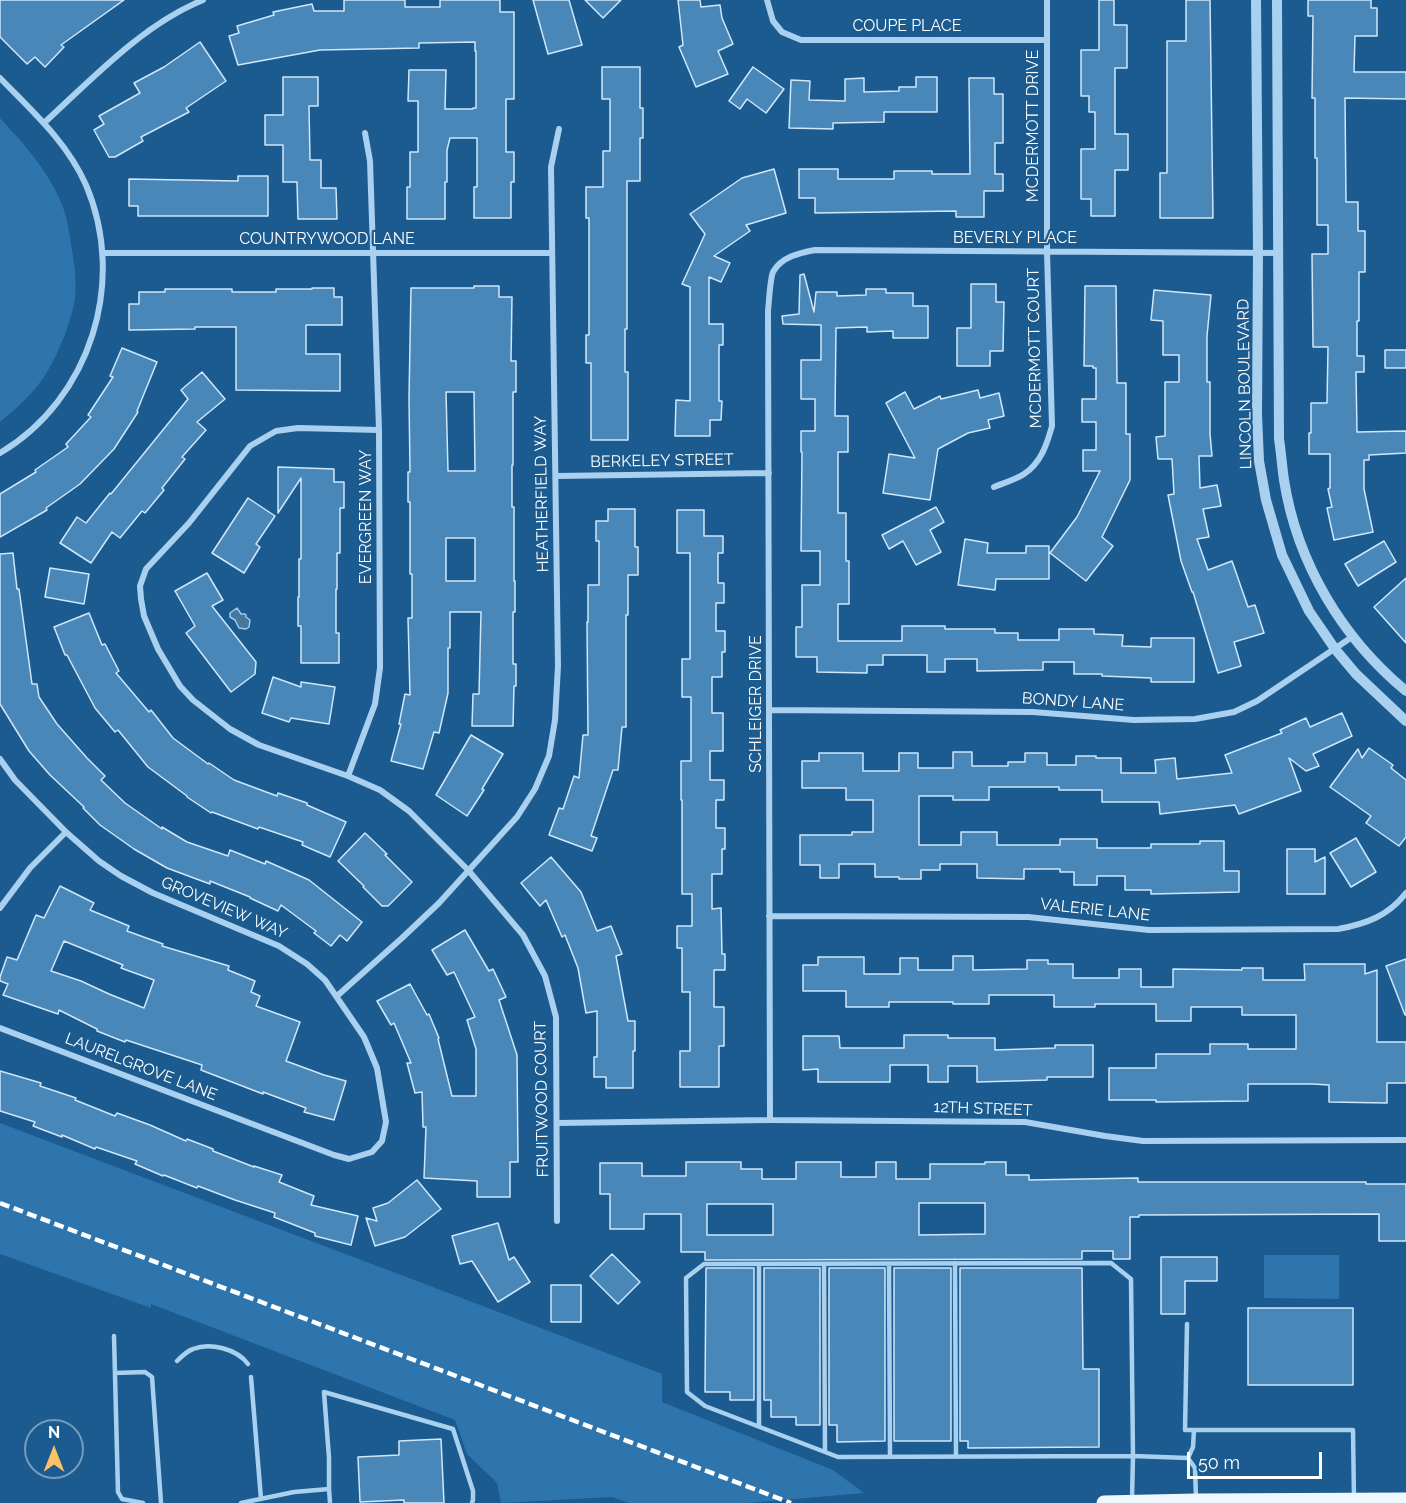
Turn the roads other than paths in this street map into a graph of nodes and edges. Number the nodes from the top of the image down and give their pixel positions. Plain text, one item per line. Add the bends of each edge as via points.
1 (202, 0) edge
2 (767, 0) edge
3 (1047, 0) edge
4 (1256, 0) edge
5 (1277, 0) edge
6 (191, 2) edge
7 (1047, 40) junction
8 (0, 78) edge
9 (44, 123) junction
10 (559, 129) dead end
11 (365, 133) dead end
12 (374, 252) junction
13 (1047, 252) junction
14 (1258, 252) junction
15 (103, 253) junction
16 (551, 253) junction
17 (1279, 253) junction
18 (771, 288) joint
19 (379, 430) junction
20 (0, 453) edge
21 (769, 473) junction
22 (556, 476) junction
23 (994, 488) dead end
24 (1352, 637) junction
25 (1335, 649) junction
26 (1406, 691) edge
27 (770, 710) junction
28 (1406, 721) edge
29 (0, 759) edge
30 (348, 776) junction
31 (66, 832) junction
32 (468, 870) junction
33 (1406, 893) edge
34 (0, 908) edge
35 (769, 916) junction
36 (337, 996) junction
37 (0, 1028) edge
38 (770, 1120) junction
39 (557, 1123) junction
40 (273, 1132) joint
41 (1406, 1140) edge
42 (557, 1221) dead end
43 (955, 1263) junction
44 (759, 1264) junction
45 (824, 1264) junction
46 (889, 1264) junction
47 (1187, 1324) dead end
48 (114, 1336) dead end
49 (177, 1361) dead end
50 (248, 1364) dead end
51 (115, 1373) junction
52 (251, 1377) dead end
53 (759, 1426) junction
54 (1194, 1430) junction
55 (825, 1452) junction
56 (956, 1456) junction
57 (1133, 1456) junction
58 (890, 1457) junction
59 (1188, 1458) junction
60 (329, 1489) junction
61 (261, 1499) junction
62 (1354, 1500) junction
63 (1406, 1500) edge
64 (1196, 1501) junction
65 (1132, 1502) edge
66 (143, 1503) edge
67 (161, 1503) edge
68 (241, 1503) edge
69 (330, 1503) edge
70 (472, 1503) edge
71 (1104, 1503) edge

1 - 6 street
2 - 7 street, COUPE PLACE via 773,21 782,32 801,40
3 - 7 street, MCDERMOTT DRIVE
4 - 14 street, LINCOLN BOULEVARD
5 - 17 street, LINCOLN BOULEVARD
6 - 9 street via 123,52
7 - 13 street, MCDERMOTT DRIVE
8 - 9 street
9 - 15 street via 70,155 86,185 101,232
10 - 16 street, HEATHERFIELD WAY via 551,167
11 - 12 street, EVERGREEN WAY
12 - 15 street, COUNTRYWOOD LANE
12 - 16 street, COUNTRYWOOD LANE
12 - 19 street, EVERGREEN WAY
13 - 14 street, BEVERLY PLACE
13 - 18 street, BEVERLY PLACE via 815,250 782,261 773,273
13 - 23 street, MCDERMOTT COURT via 1052,426 1047,444 1025,474
14 - 17 street, BEVERLY PLACE
14 - 25 street, LINCOLN BOULEVARD via 1257,415 1266,500 1282,555 1309,611
15 - 20 street via 102,298 92,338 74,378 34,428
16 - 22 street, HEATHERFIELD WAY
17 - 24 street, LINCOLN BOULEVARD via 1280,439 1284,481 1293,522 1311,569
18 - 21 street, SCHLEIGER DRIVE
19 - 30 street, EVERGREEN WAY via 380,668 375,704
19 - 30 street, FRUITWOOD COURT via 276,430 250,446 189,523 146,569 140,586 144,616 158,649 193,700 230,729 260,745
21 - 22 street, BERKELEY STREET
21 - 27 street, SCHLEIGER DRIVE
22 - 32 street, HEATHERFIELD WAY via 558,666 549,756 517,817
24 - 25 street, BONDY LANE
24 - 26 street, LINCOLN BOULEVARD
25 - 27 street, BONDY LANE via 1257,702 1234,712 1195,719 1134,720 1033,712
25 - 28 street, LINCOLN BOULEVARD
27 - 35 street, SCHLEIGER DRIVE
29 - 31 street, GROVEVIEW WAY
30 - 32 street, FRUITWOOD COURT via 380,790 409,812
31 - 34 street via 30,868
31 - 36 street, GROVEVIEW WAY via 99,861 153,893 279,946 307,964
32 - 36 street, HEATHERFIELD WAY via 439,903
32 - 39 street, FRUITWOOD COURT via 523,935 545,976 556,1017
33 - 35 street, VALERIE LANE via 1380,916 1338,929 1149,930 1028,917
35 - 38 street, SCHLEIGER DRIVE
36 - 40 street, GROVEVIEW WAY via 364,1037 377,1068 386,1122 382,1141 372,1152 349,1159
37 - 40 street, LAURELGROVE LANE
38 - 39 street, 12TH STREET
38 - 41 street, 12TH STREET via 1025,1122 1143,1141
39 - 42 street, FRUITWOOD COURT
43 - 46 lane
43 - 56 lane
43 - 57 lane via 1111,1263 1131,1279
44 - 45 lane
44 - 53 lane
44 - 53 lane via 704,1264 686,1278 687,1392 705,1406
45 - 46 lane
45 - 55 lane
46 - 58 lane
47 - 54 lane via 1185,1430
48 - 51 lane
49 - 50 lane via 186,1352 204,1346 227,1350
51 - 66 lane via 118,1492 122,1499
51 - 67 lane via 145,1372 152,1377
52 - 61 lane
53 - 55 lane
54 - 59 lane
54 - 62 lane via 1353,1430
55 - 58 lane via 838,1457
56 - 57 lane
56 - 58 lane
57 - 59 lane
57 - 65 lane
59 - 64 lane via 1195,1468
60 - 61 lane
60 - 69 lane
60 - 70 lane via 324,1392 453,1429 473,1491
61 - 68 lane
62 - 63 main road
62 - 64 main road
64 - 65 main road
65 - 71 main road

